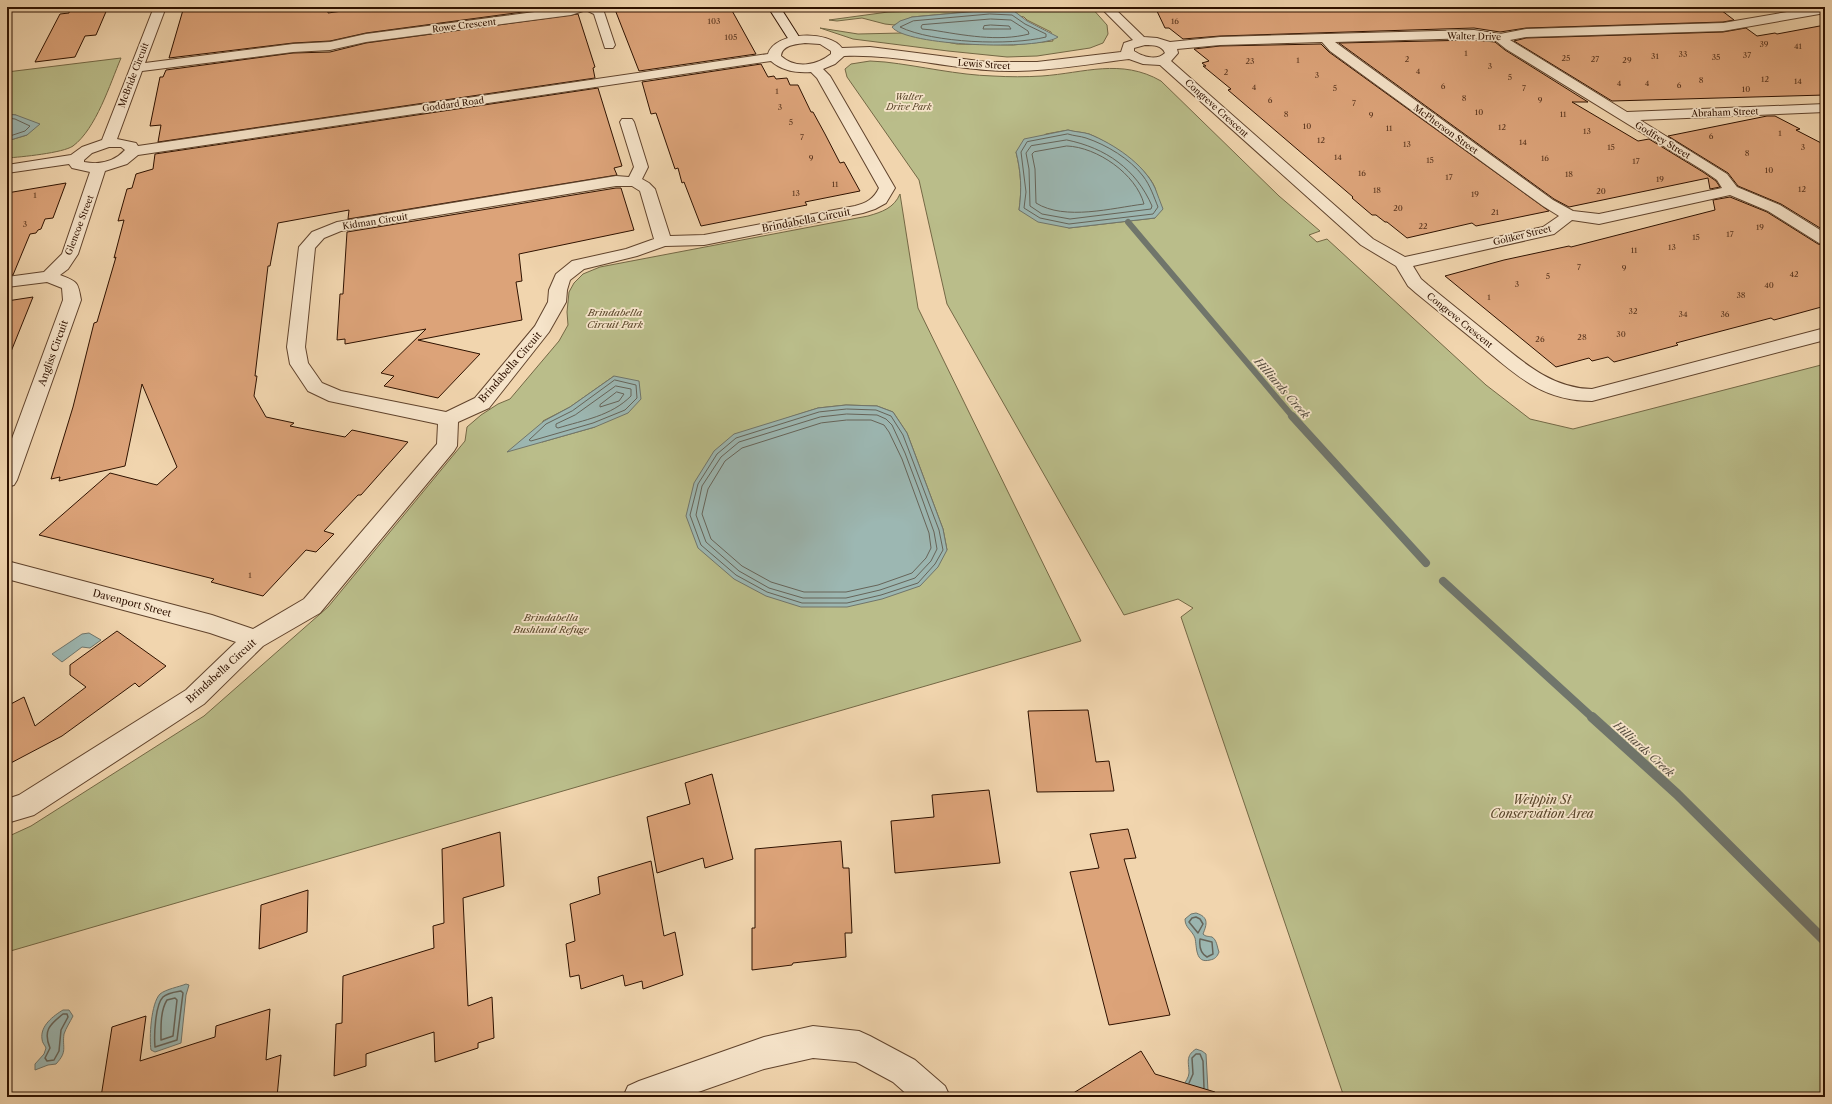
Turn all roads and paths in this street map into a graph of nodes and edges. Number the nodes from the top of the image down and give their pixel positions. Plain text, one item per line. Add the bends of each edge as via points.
1 (160, 7) edge
2 (584, 7) edge
3 (589, 7) edge
4 (774, 7) edge
5 (1106, 7) edge
6 (1825, 9) edge
7 (1326, 38) junction
8 (1500, 38) junction
9 (795, 40) junction
10 (1141, 41) junction
11 (609, 45) dead end
12 (838, 52) junction
13 (1165, 53) junction
14 (1130, 55) junction
15 (774, 57) junction
16 (814, 67) junction
17 (137, 68) junction
18 (1818, 109) edge
19 (1624, 116) junction
20 (1825, 118) edge
21 (627, 122) dead end
22 (109, 143) junction
23 (133, 151) junction
24 (76, 159) junction
25 (99, 168) junction
26 (7, 169) edge
27 (634, 181) junction
28 (1732, 190) junction
29 (1569, 215) junction
30 (1825, 240) edge
31 (663, 241) junction
32 (1403, 263) junction
33 (49, 277) junction
34 (7, 282) edge
35 (1825, 334) edge
36 (448, 420) junction
37 (7, 480) edge
38 (7, 570) edge
39 (255, 639) junction
40 (7, 811) edge
41 (638, 1097) edge
42 (934, 1097) edge

1 - 17 street, McBride Circuit
2 - 17 street, Rowe Crescent via 571,11 366,38 330,46 293,48
3 - 11 street via 599,12
4 - 9 street
5 - 10 street
6 - 8 street, Walter Drive via 1723,27 1526,32
7 - 8 street, Walter Drive via 1474,34
7 - 13 street, Walter Drive via 1220,41
7 - 29 street, McPherson Street via 1334,48 1541,198
8 - 19 street, Godfrey Street
9 - 12 street via 824,41 836,47
9 - 15 street via 776,49
10 - 13 street via 1158,42
10 - 14 street via 1128,46 1126,49
12 - 14 street, Lewis Street via 870,51 987,66 1037,66
12 - 16 street via 832,61
13 - 14 street via 1147,60
13 - 32 street, Congreve Crescent via 1367,242
15 - 16 street via 784,65
15 - 23 street, Goddard Road
16 - 31 street, Brindabella Circuit via 823,76 887,188 880,200 862,210 704,240
17 - 22 street, McBride Circuit
18 - 19 street, Abraham Street
18 - 20 street
19 - 28 street, Godfrey Street via 1709,168 1722,177
21 - 27 street via 641,167
22 - 23 street via 127,144
22 - 24 street via 88,150
23 - 25 street via 121,161
24 - 25 street via 77,165
24 - 26 street
25 - 33 street, Glencoe Street via 70,254
27 - 31 street via 647,190
27 - 36 street, Kidman Circuit via 616,181 337,228 318,235 307,247 296,347 299,364 315,387 336,396
28 - 29 street via 1599,219
28 - 30 street, Godfrey Street via 1774,208
29 - 32 street, Goliker Street via 1548,231
31 - 36 street, Brindabella Circuit via 631,253 578,265 569,272 562,278 557,302 543,328 492,391 482,402
32 - 35 street, Congreve Crescent via 1414,282 1529,376 1550,387 1580,396 1592,396
33 - 34 street, Angliss Circuit
33 - 37 street, Angliss Circuit via 70,286 72,300
36 - 39 street, Brindabella Circuit via 447,446 312,606
38 - 39 street, Davenport Street via 212,624
39 - 40 street, Brindabella Circuit via 195,697 25,806
41 - 42 street via 764,1053 813,1042 860,1047 904,1071

